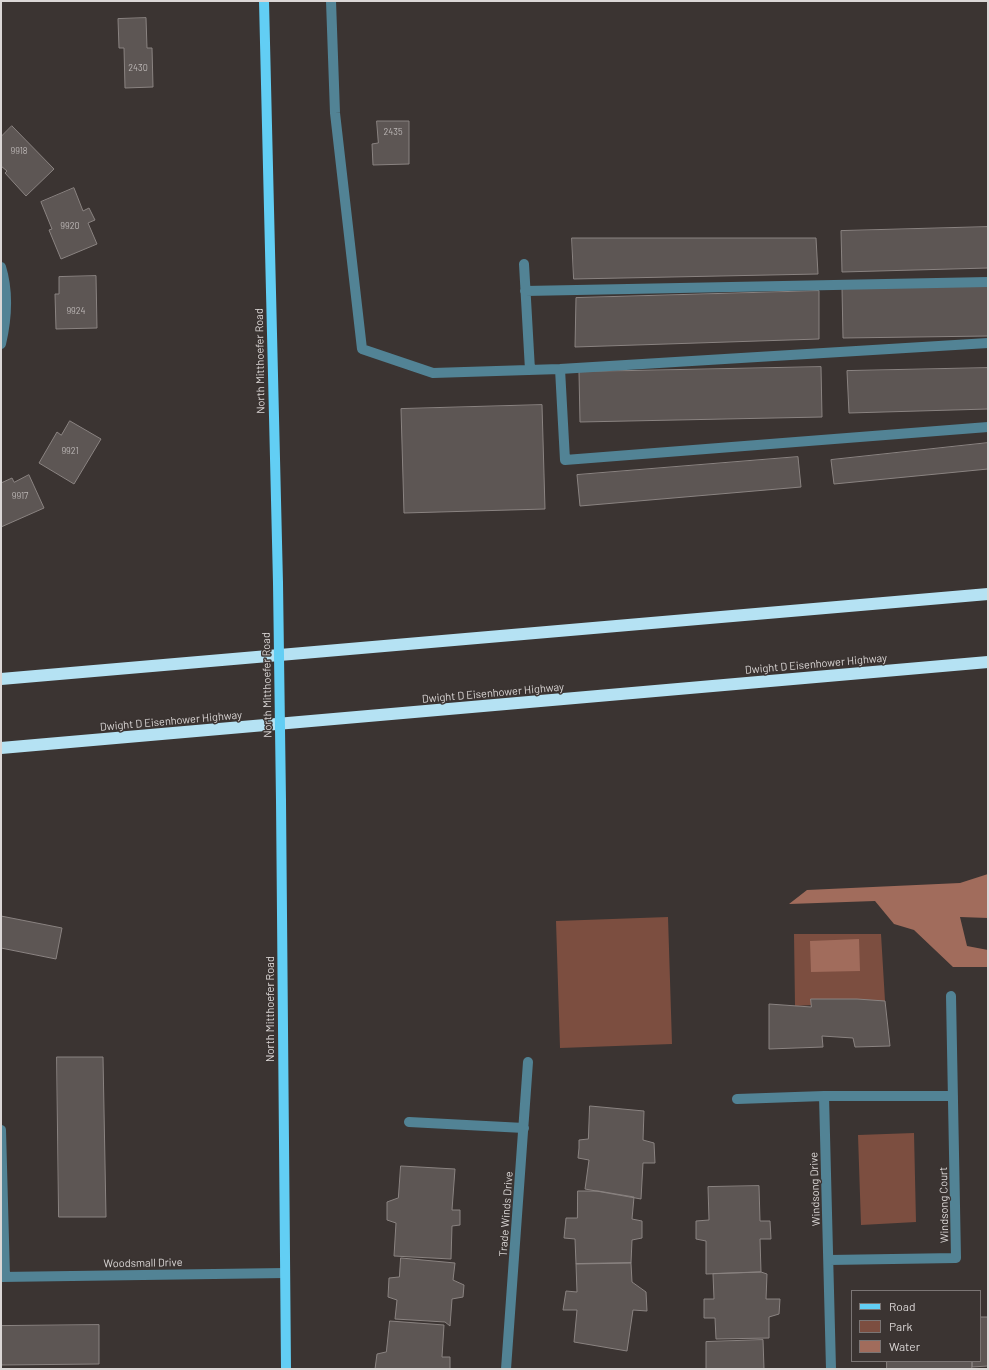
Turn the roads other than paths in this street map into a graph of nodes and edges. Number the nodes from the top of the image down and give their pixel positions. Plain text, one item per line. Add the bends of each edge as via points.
1 (264, 1) edge
2 (331, 1) edge
3 (524, 264) dead end
4 (1, 267) edge
5 (988, 282) edge
6 (525, 291) junction
7 (1, 344) edge
8 (988, 344) edge
9 (560, 369) junction
10 (530, 370) junction
11 (988, 427) edge
12 (988, 594) edge
13 (988, 662) edge
14 (1, 679) edge
15 (1, 748) edge
16 (951, 996) dead end
17 (528, 1062) dead end
18 (824, 1096) junction
19 (953, 1096) junction
20 (737, 1099) dead end
21 (408, 1122) dead end
22 (524, 1128) junction
23 (1, 1130) edge
24 (829, 1260) junction
25 (284, 1273) junction
26 (3, 1277) edge
27 (286, 1369) edge
28 (506, 1369) edge
29 (831, 1369) edge

1 - 25 main road, North Mitthoefer Road, bridge via 278,583
2 - 10 street via 335,113 362,349 433,373
3 - 6 street
4 - 7 street via 6,292 6,323
5 - 6 street
6 - 10 street
8 - 9 street
9 - 10 street
9 - 11 street via 565,460
12 - 14 highway
13 - 15 highway, Dwight D Eisenhower Highway
16 - 19 street, Windsong Court
17 - 22 street, Trade Winds Drive
18 - 19 street
18 - 20 street
18 - 24 street, Windsong Drive
19 - 24 street, Windsong Court via 956,1258
21 - 22 street
22 - 28 street, Trade Winds Drive
23 - 26 street
24 - 29 street, Windsong Drive
25 - 26 street, Woodsmall Drive
25 - 27 main road, North Mitthoefer Road

